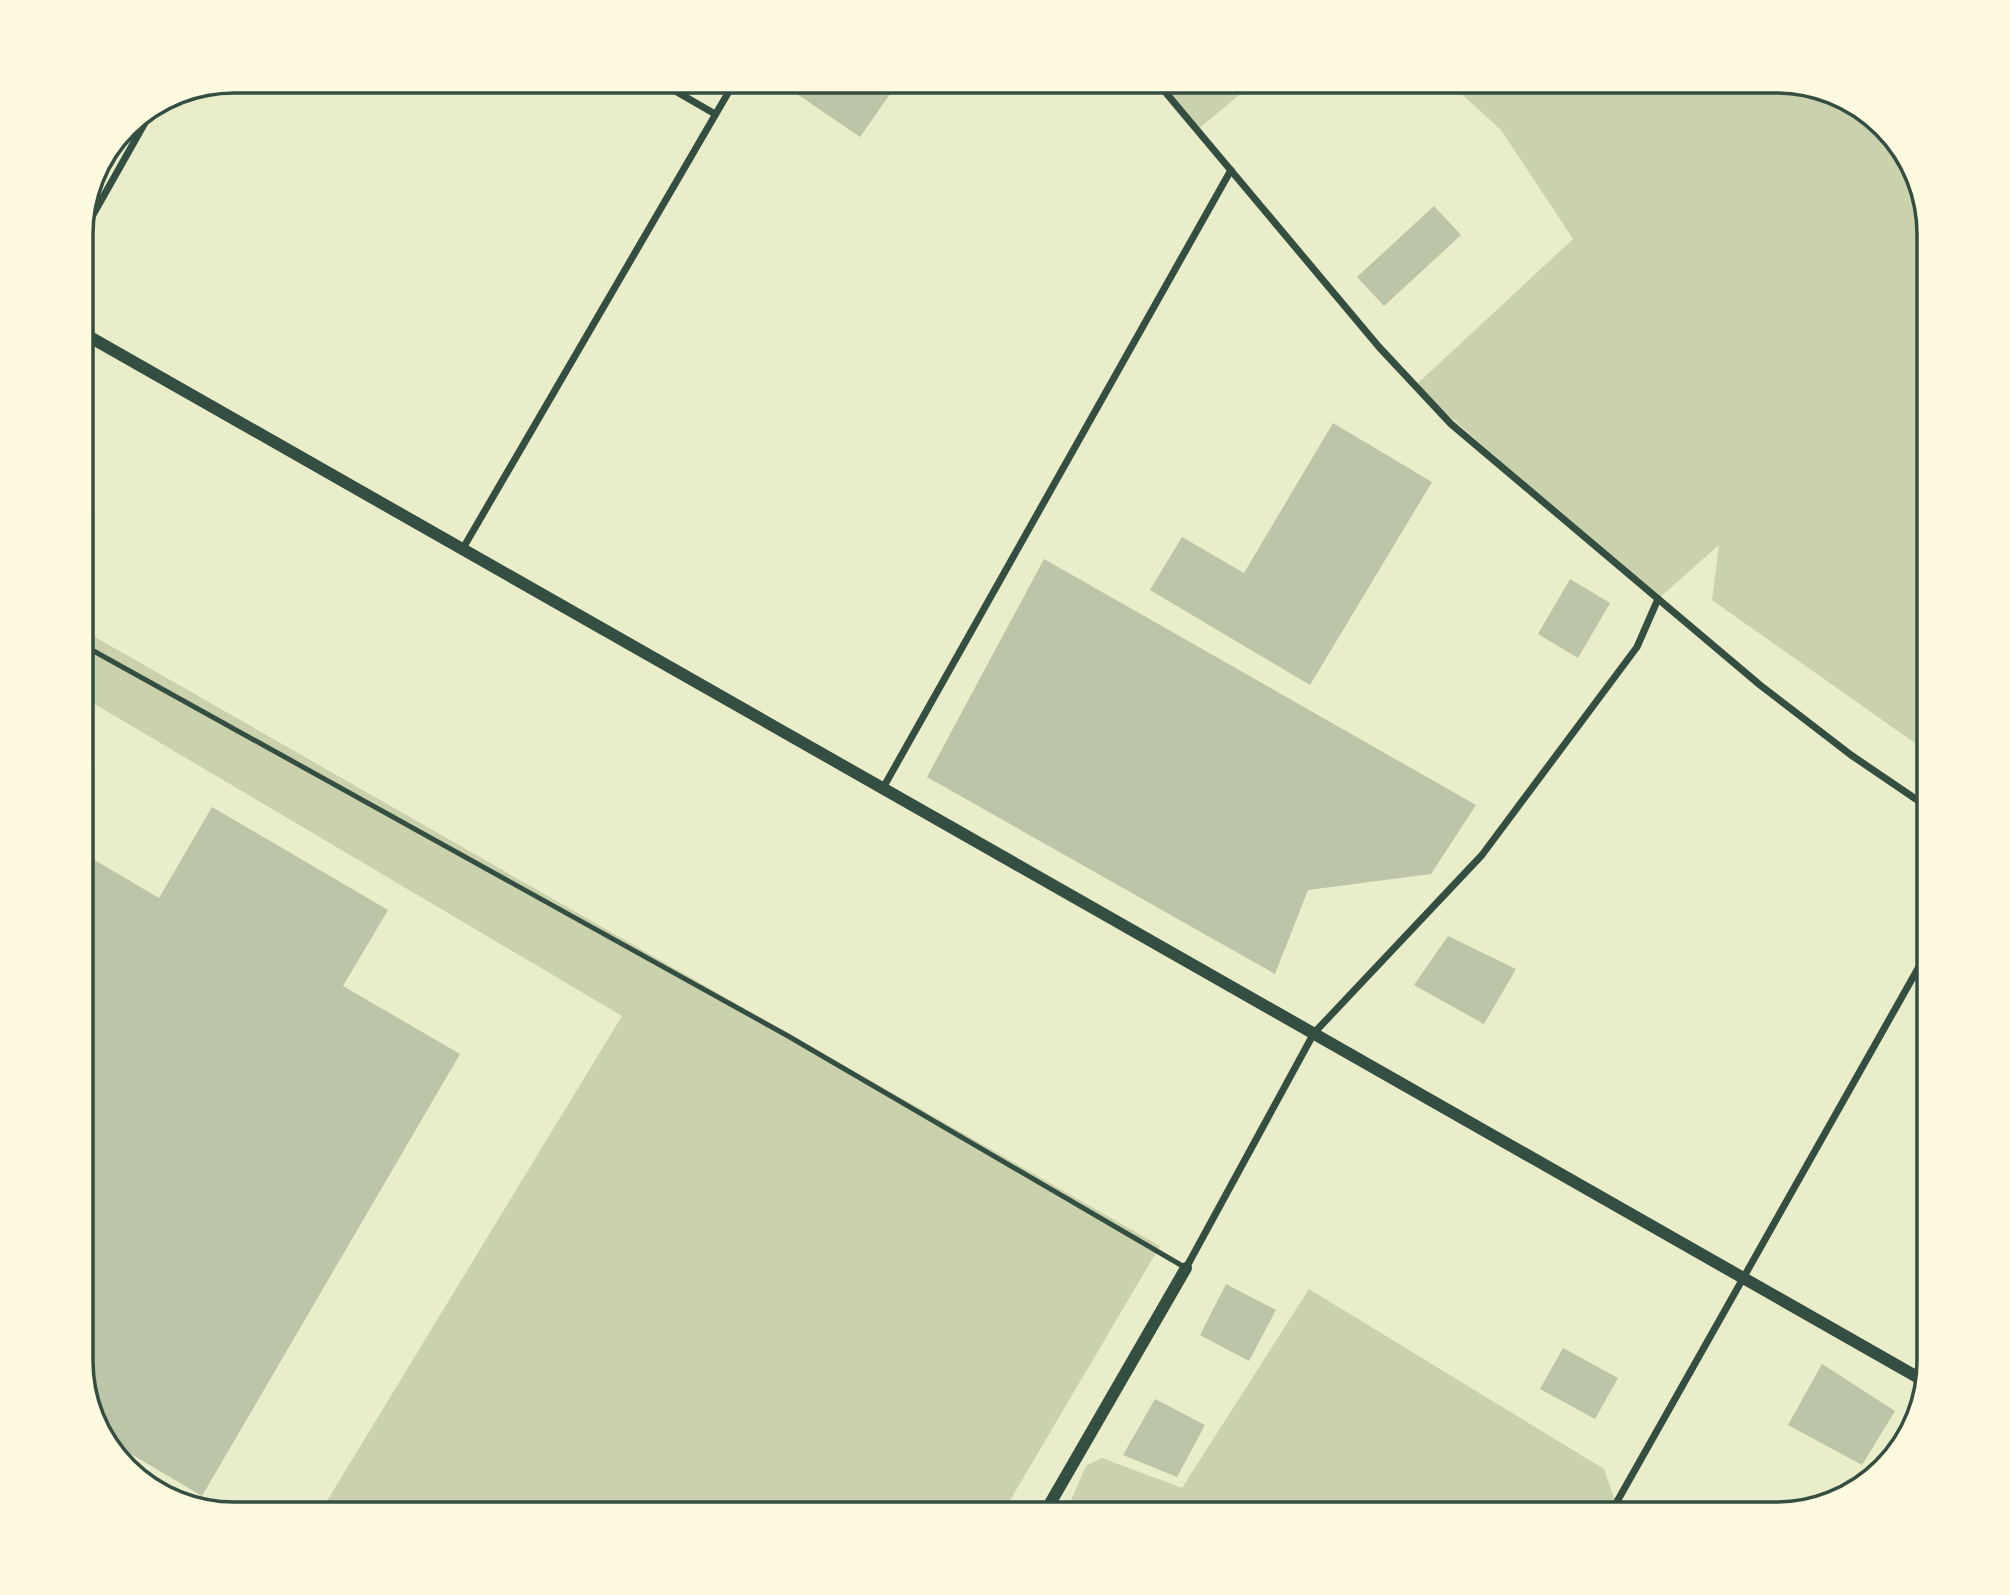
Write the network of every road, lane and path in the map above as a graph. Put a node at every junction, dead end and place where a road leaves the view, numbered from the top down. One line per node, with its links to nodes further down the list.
1 (680, 93): 4 (street)
2 (727, 93): 4 (street)
3 (1167, 93): 6 (street)
4 (715, 114): 9 (street)
5 (143, 126): 7 (street)
6 (1231, 170): 10 (street); 12 (street)
7 (95, 212)
8 (93, 339): 9 (street)
9 (462, 550): 12 (street)
10 (1658, 599): 13 (street); 15 (street)
11 (93, 651): 16 (lane)
12 (883, 788): 15 (street)
13 (1917, 798)
14 (1917, 972): 17 (street)
15 (1314, 1033): 16 (street); 17 (street)
16 (1186, 1268): 19 (street)
17 (1744, 1278): 18 (street); 20 (street)
18 (1916, 1377)
19 (1051, 1502)
20 (1617, 1502)

